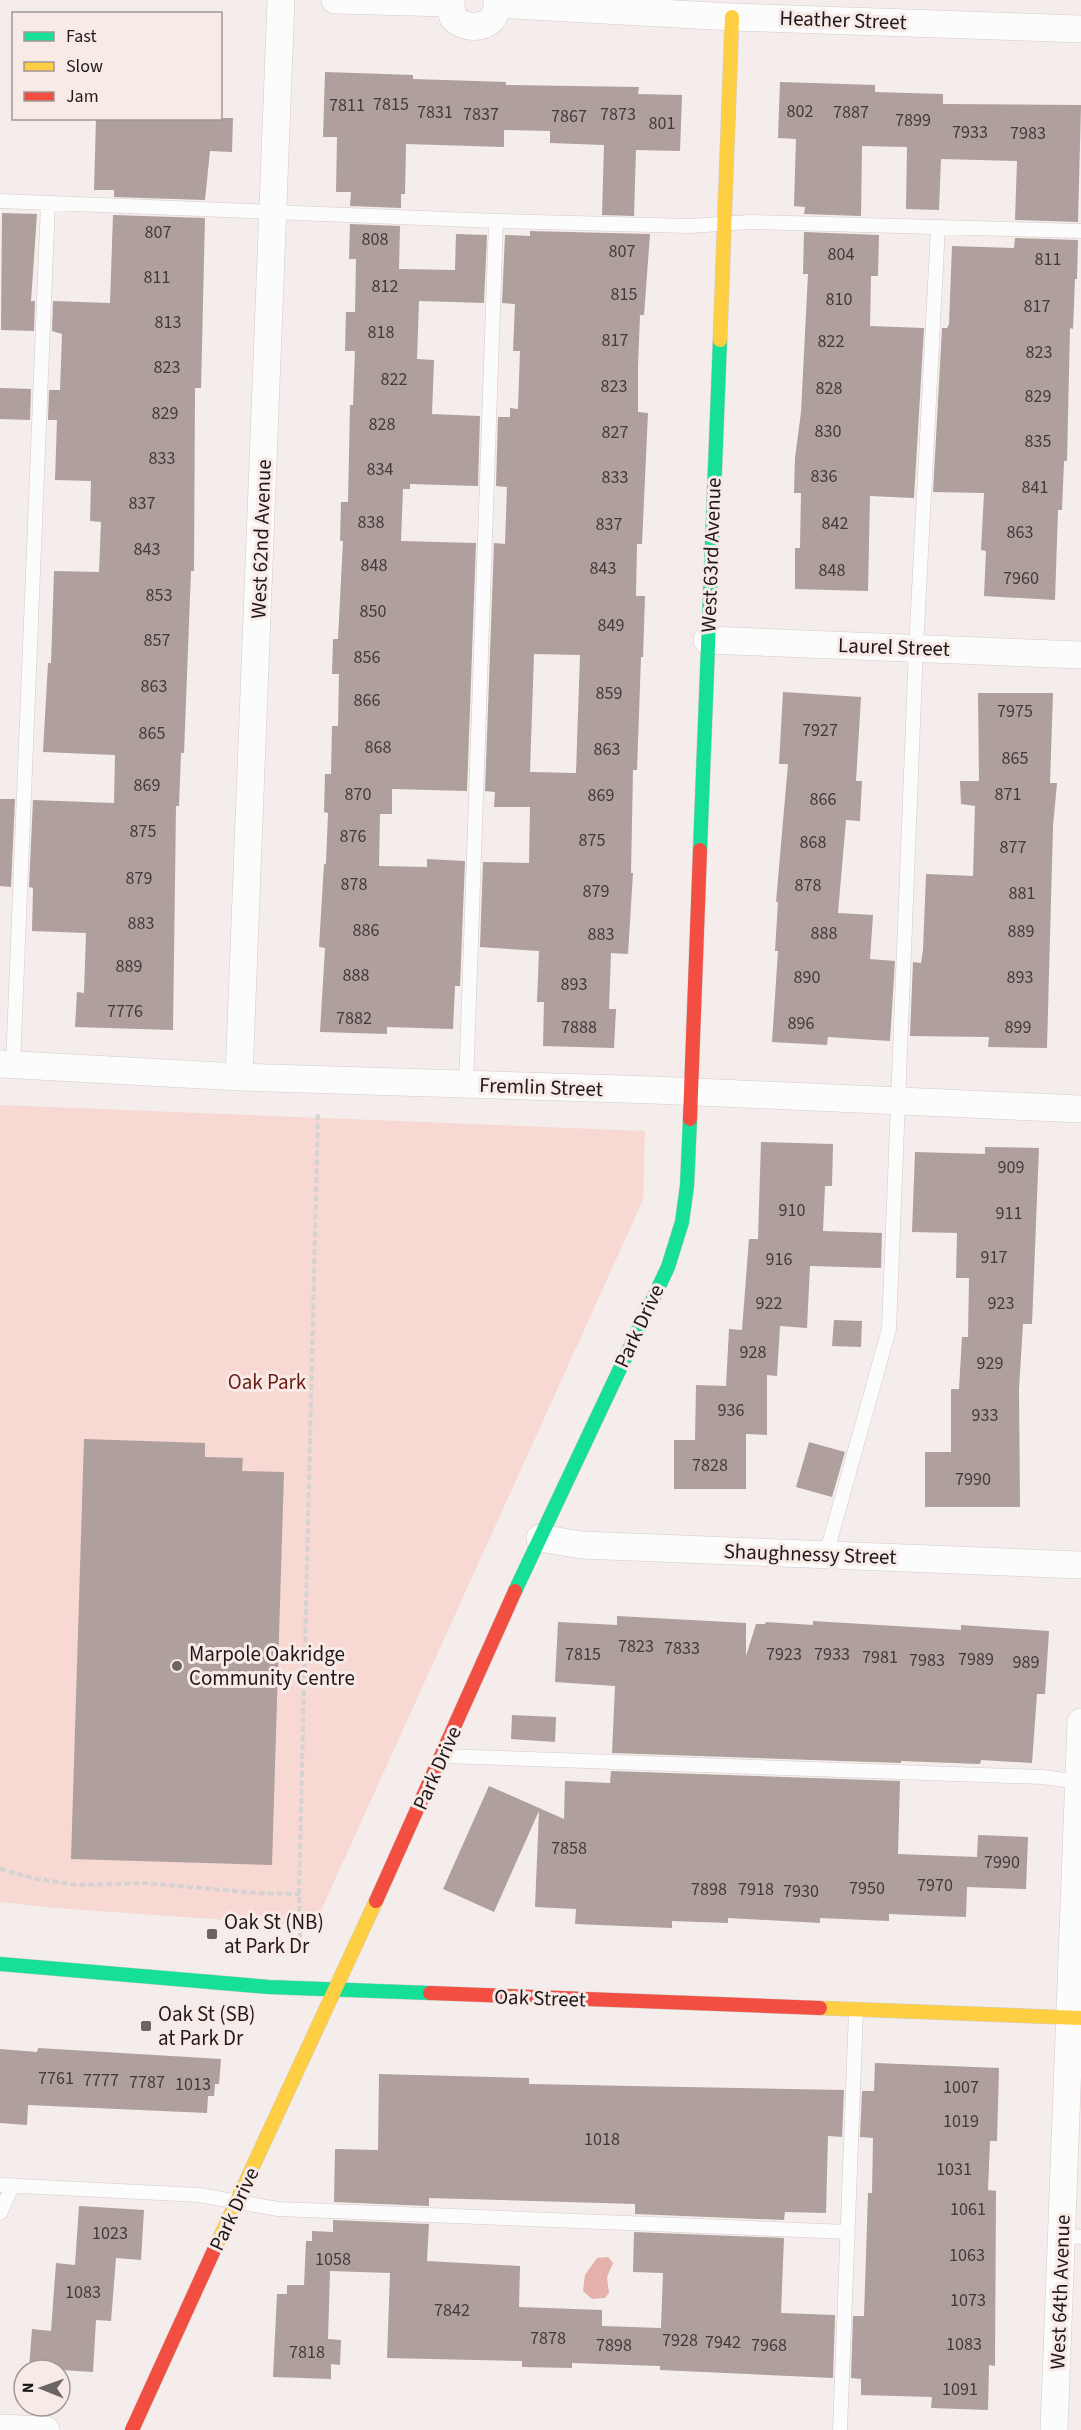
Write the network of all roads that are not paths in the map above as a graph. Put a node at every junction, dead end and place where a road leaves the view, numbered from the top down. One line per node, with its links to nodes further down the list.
1 (281, 0): 10 (street, West 62nd Avenue)
2 (335, 0): 3 (street)
3 (449, 2): 4 (street)
4 (497, 2): 6 (street, Heather Street)
5 (925, 11): 6 (street, Heather Street); 7 (street, Heather Street)
6 (732, 16): 12 (street, West 63rd Avenue)
7 (1081, 29)
8 (0, 201): 9 (lane)
9 (48, 203): 10 (lane); 18 (lane)
10 (273, 211): 11 (lane); 19 (street, West 62nd Avenue)
11 (496, 221): 12 (lane); 20 (lane)
12 (725, 224): 13 (lane); 15 (street, West 63rd Avenue)
13 (938, 227): 14 (lane); 16 (lane)
14 (1081, 231)
15 (707, 640): 16 (street, Laurel Street); 21 (street, West 63rd Avenue)
16 (916, 648): 17 (street, Laurel Street); 22 (lane)
17 (1081, 655)
18 (6, 1065): 19 (street, Fremlin Street)
19 (239, 1077): 20 (street, Fremlin Street)
20 (466, 1084): 21 (street, Fremlin Street)
21 (690, 1093): 22 (street, Fremlin Street); 24 (street, Park Drive)
22 (900, 1102): 23 (street, Fremlin Street); 25 (lane)
23 (1081, 1109)
24 (540, 1538): 25 (street, Shaughnessy Street); 28 (street, Park Drive)
25 (826, 1555): 26 (street, Shaughnessy Street)
26 (1081, 1565)
27 (1081, 1722): 29 (street, West 64th Avenue)
28 (443, 1756): 29 (lane); 31 (street, Park Drive)
29 (1080, 1782): 33 (street, West 64th Avenue)
30 (0, 1964): 31 (street, Oak Street)
31 (334, 1990): 32 (street, Oak Street); 35 (street, Park Drive)
32 (856, 2011): 33 (street, Oak Street); 37 (lane)
33 (1076, 2018): 38 (street, West 64th Avenue)
34 (6, 2185): 35 (lane); 36 (lane)
35 (237, 2202): 37 (lane); 41 (street, Park Drive)
36 (0, 2213)
37 (848, 2232): 42 (lane)
38 (1072, 2237): 43 (street, West 64th Avenue)
39 (0, 2428): 40 (street)
40 (46, 2430)
41 (132, 2430)
42 (840, 2430)
43 (1054, 2430)

